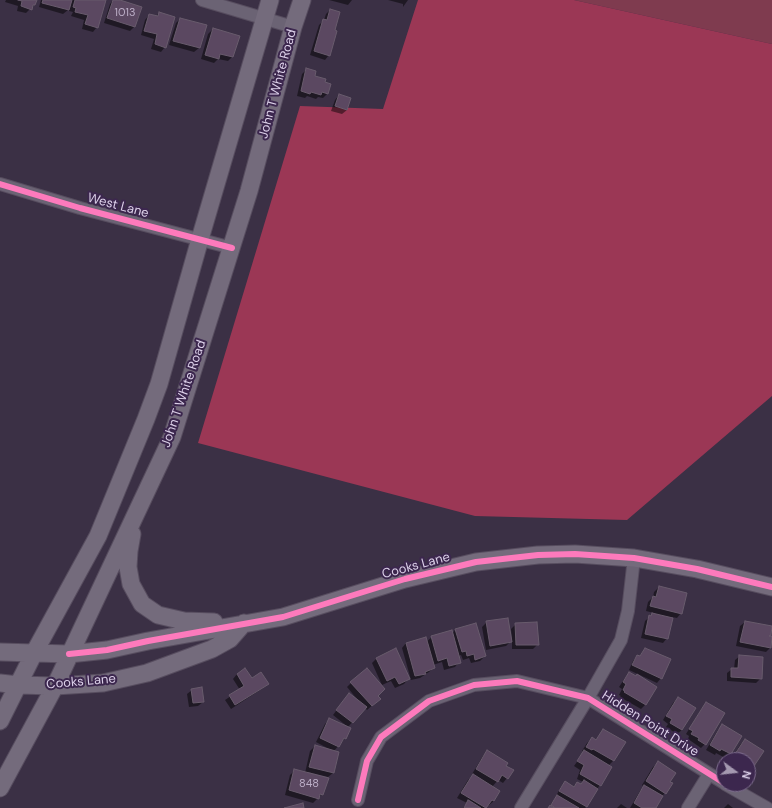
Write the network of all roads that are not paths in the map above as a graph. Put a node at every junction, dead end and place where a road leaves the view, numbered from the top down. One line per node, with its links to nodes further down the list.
1 (202, 0): 4 (street)
2 (270, 0): 4 (main road, John T White Road)
3 (302, 0): 5 (main road, John T White Road)
4 (266, 19): 5 (street); 7 (main road, John T White Road)
5 (293, 27): 8 (main road, John T White Road)
6 (0, 184): 7 (street, West Lane)
7 (200, 239): 8 (street, West Lane); 14 (main road, John T White Road)
8 (232, 248): 9 (main road, John T White Road)
9 (136, 514): 12 (main road); 15 (main road, John T White Road)
10 (634, 558): 11 (main road, Cooks Lane); 12 (main road, Cooks Lane); 19 (street)
11 (772, 587)
12 (244, 623): 15 (main road, Cooks Lane); 18 (main road, Cooks Lane)
13 (0, 652): 14 (main road, Cooks Lane)
14 (34, 653): 15 (main road, Cooks Lane); 17 (main road, John T White Road)
15 (69, 654): 18 (main road, John T White Road)
16 (0, 683): 17 (main road, Cooks Lane)
17 (18, 686): 18 (main road, Cooks Lane); 20 (main road, John T White Road)
18 (55, 686): 23 (main road, John T White Road)
19 (588, 698): 21 (street, Hidden Point Drive); 25 (street, Hidden Point Drive); 27 (street)
20 (0, 721)
21 (708, 774): 22 (street, Hidden Point Drive); 28 (street)
22 (716, 779)
23 (0, 788)
24 (739, 792): 29 (street, Hidden Point Drive)
25 (358, 800)
26 (772, 802): 29 (street)
27 (521, 808)
28 (688, 808)
29 (767, 808)

